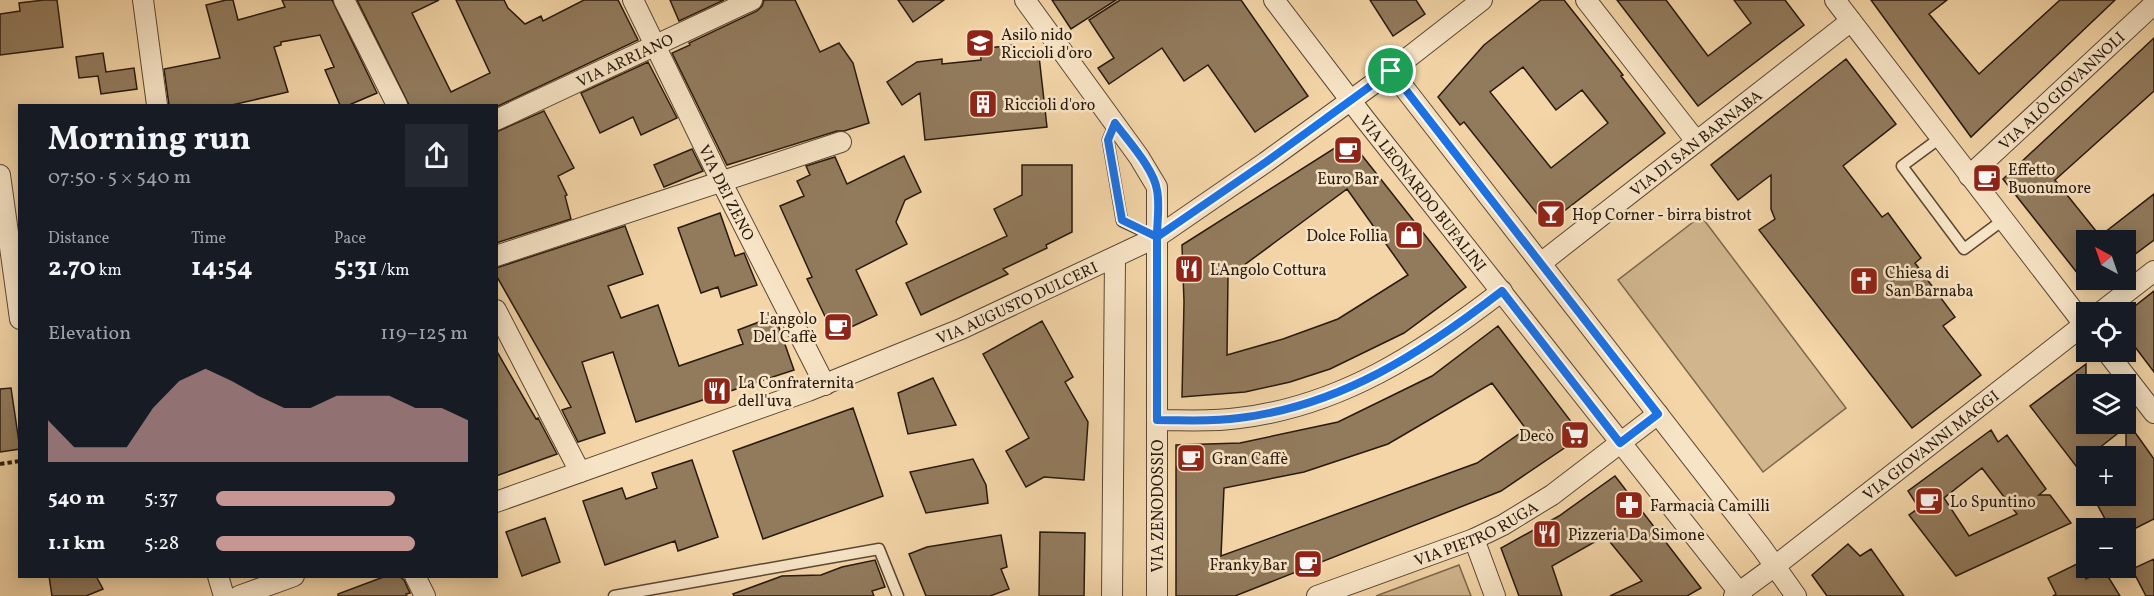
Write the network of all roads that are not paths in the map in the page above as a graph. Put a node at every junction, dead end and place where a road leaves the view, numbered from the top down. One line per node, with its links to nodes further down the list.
1 (143, 0): 14 (street)
2 (344, 0): 15 (street)
3 (633, 0): 11 (street, VIA DEI ZENO)
4 (752, 0): 11 (street, VIA ARRIANO)
5 (1025, 0): 17 (street, VIA ZENODOSSIO)
6 (1274, 0): 13 (street, VIA LEONARDO BUFALINI)
7 (1482, 0): 12 (street, VIA AUGUSTO DULCERI)
8 (1586, 0): 19 (street)
9 (2154, 4): 22 (street, VIA ALÒ GIOVANNOLI)
10 (1844, 7): 18 (street); 19 (street, VIA DI SAN BARNABA)
11 (654, 46): 16 (street, VIA ARRIANO); 23 (street, VIA DEI ZENO)
12 (1391, 71): 13 (street, VIA AUGUSTO DULCERI); 28 (street)
13 (1350, 100): 25 (street, VIA AUGUSTO DULCERI); 30 (street, VIA LEONARDO BUFALINI)
14 (157, 104)
15 (394, 104)
16 (498, 119)
17 (1115, 123): 25 (street, VIA ZENODOSSIO); 25 (lane)
18 (1940, 138): 22 (street); 24 (lane)
19 (1696, 141): 28 (street, VIA DI SAN BARNABA)
20 (841, 142): 23 (street)
21 (0, 175): 32 (street)
22 (1969, 176): 24 (street)
23 (721, 181): 26 (street); 37 (street, VIA DEI ZENO)
24 (2003, 220): 33 (street)
25 (1157, 237): 27 (street, VIA AUGUSTO DULCERI); 40 (street, VIA ZENODOSSIO)
26 (498, 255)
27 (1115, 258): 37 (street, VIA AUGUSTO DULCERI); 55 (street)
28 (1541, 262): 39 (street)
29 (2154, 271): 31 (street)
30 (1502, 291): 40 (street); 41 (street, VIA LEONARDO BUFALINI)
31 (2114, 302)
32 (18, 305)
33 (2076, 312)
34 (498, 314): 42 (street)
35 (2076, 333): 45 (street, VIA GIOVANNI MAGGI)
36 (2115, 362): 38 (street)
37 (825, 385): 42 (street, VIA AUGUSTO DULCERI)
38 (2154, 413)
39 (1658, 414): 41 (street, VIA PIETRO RUGA); 45 (street)
40 (1157, 420): 56 (street, VIA ZENODOSSIO)
41 (1620, 443): 44 (street, VIA PIETRO RUGA); 49 (street, VIA LEONARDO BUFALINI)
42 (580, 472): 43 (street, VIA AUGUSTO DULCERI)
43 (498, 501)
44 (1474, 539): 57 (street, VIA PIETRO RUGA); 58 (street)
45 (1775, 566): 49 (street, VIA GIOVANNI MAGGI); 59 (street)
46 (219, 578): 50 (street)
47 (288, 578): 51 (street)
48 (416, 578): 52 (street)
49 (1738, 595)
50 (224, 596)
51 (239, 596)
52 (425, 596)
53 (614, 596): 54 (lane)
54 (898, 596)
55 (1112, 596)
56 (1157, 596)
57 (1317, 596)
58 (1495, 596)
59 (1796, 596)

